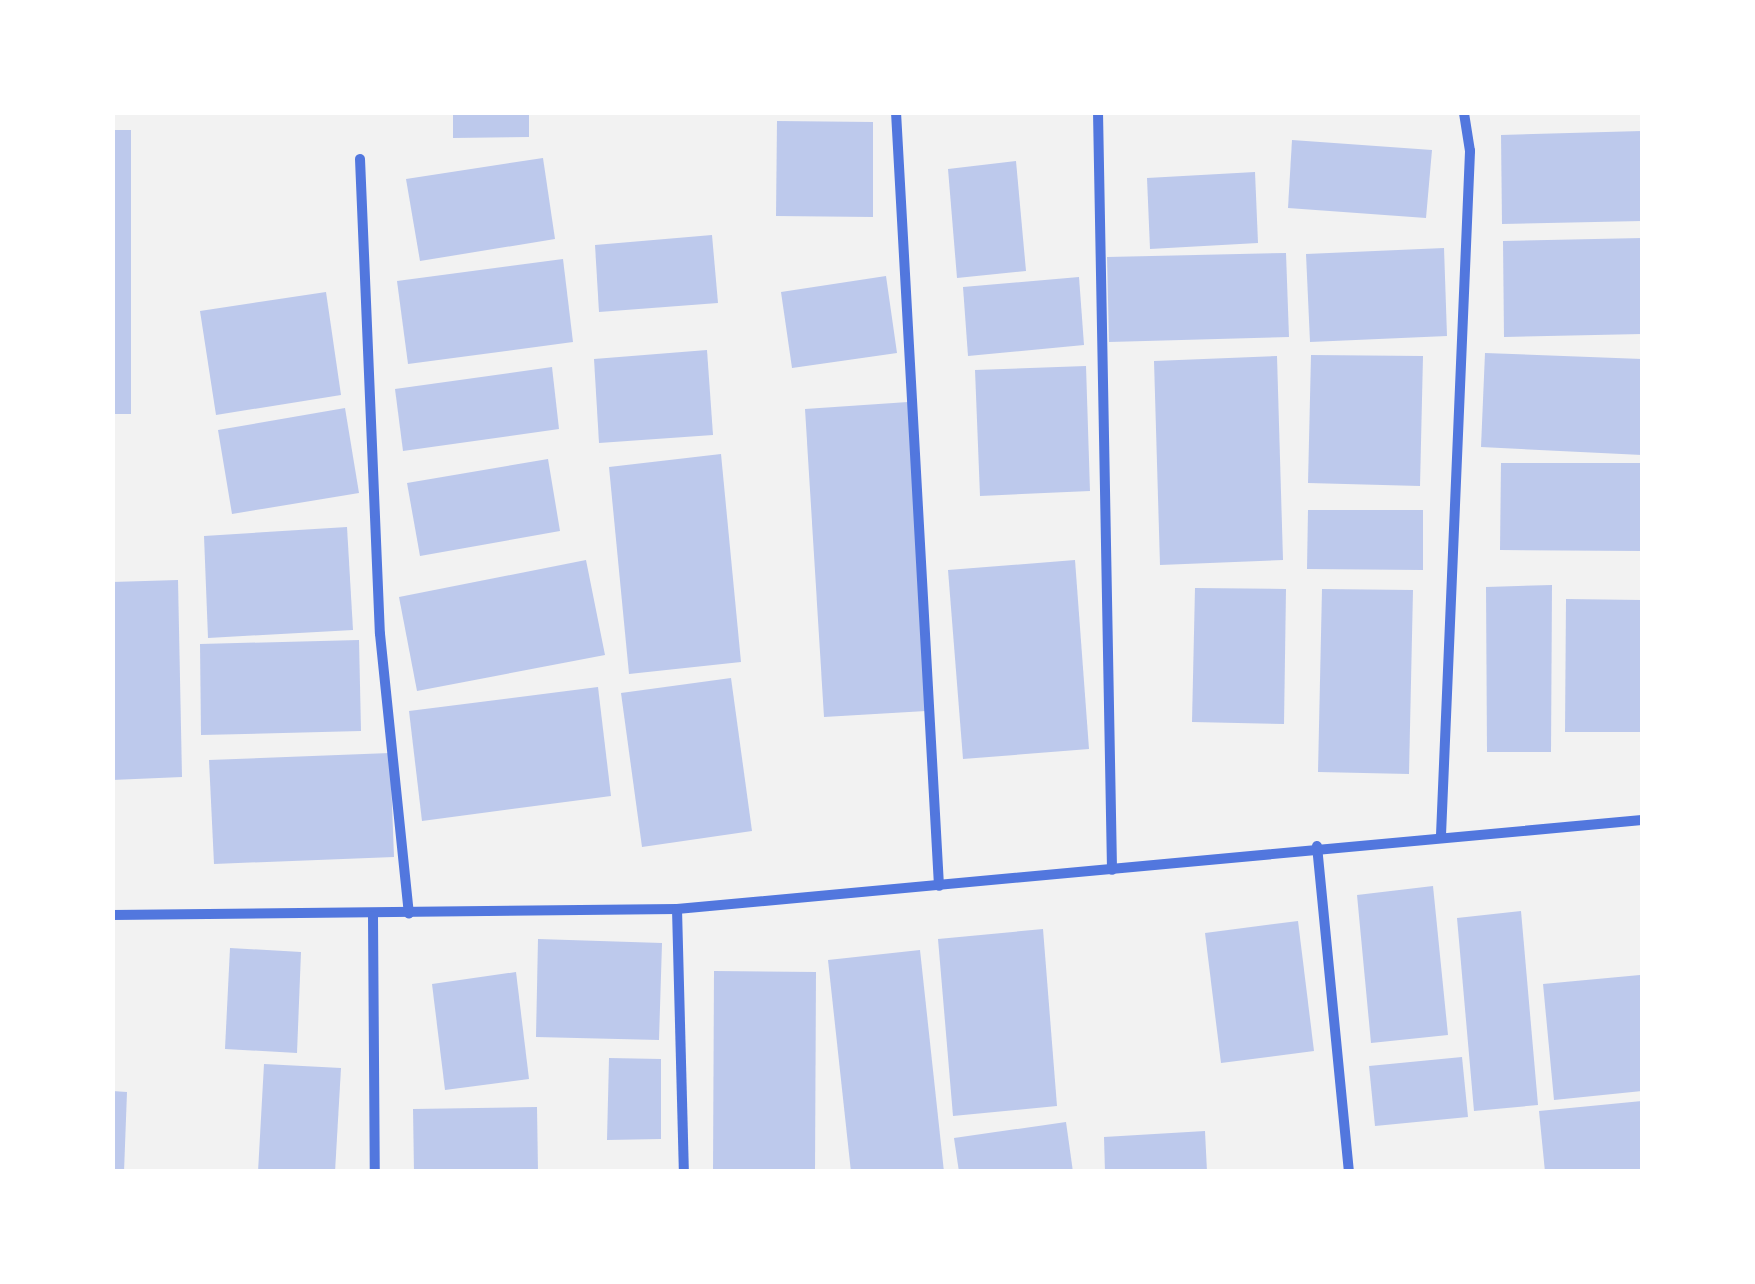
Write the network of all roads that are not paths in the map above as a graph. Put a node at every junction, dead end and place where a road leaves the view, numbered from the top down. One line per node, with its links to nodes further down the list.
1 (896, 112): 9 (street)
2 (1098, 112): 8 (street)
3 (1464, 112): 6 (street)
4 (360, 158): 11 (street)
5 (1642, 820): 6 (street)
6 (1441, 835): 7 (street)
7 (1317, 846): 8 (street); 16 (street)
8 (1112, 870): 9 (street)
9 (940, 886): 10 (street)
10 (677, 909): 11 (street); 15 (street)
11 (409, 914): 13 (street)
12 (112, 915): 13 (street)
13 (373, 916): 14 (street)
14 (375, 1172)
15 (684, 1172)
16 (1350, 1172)

